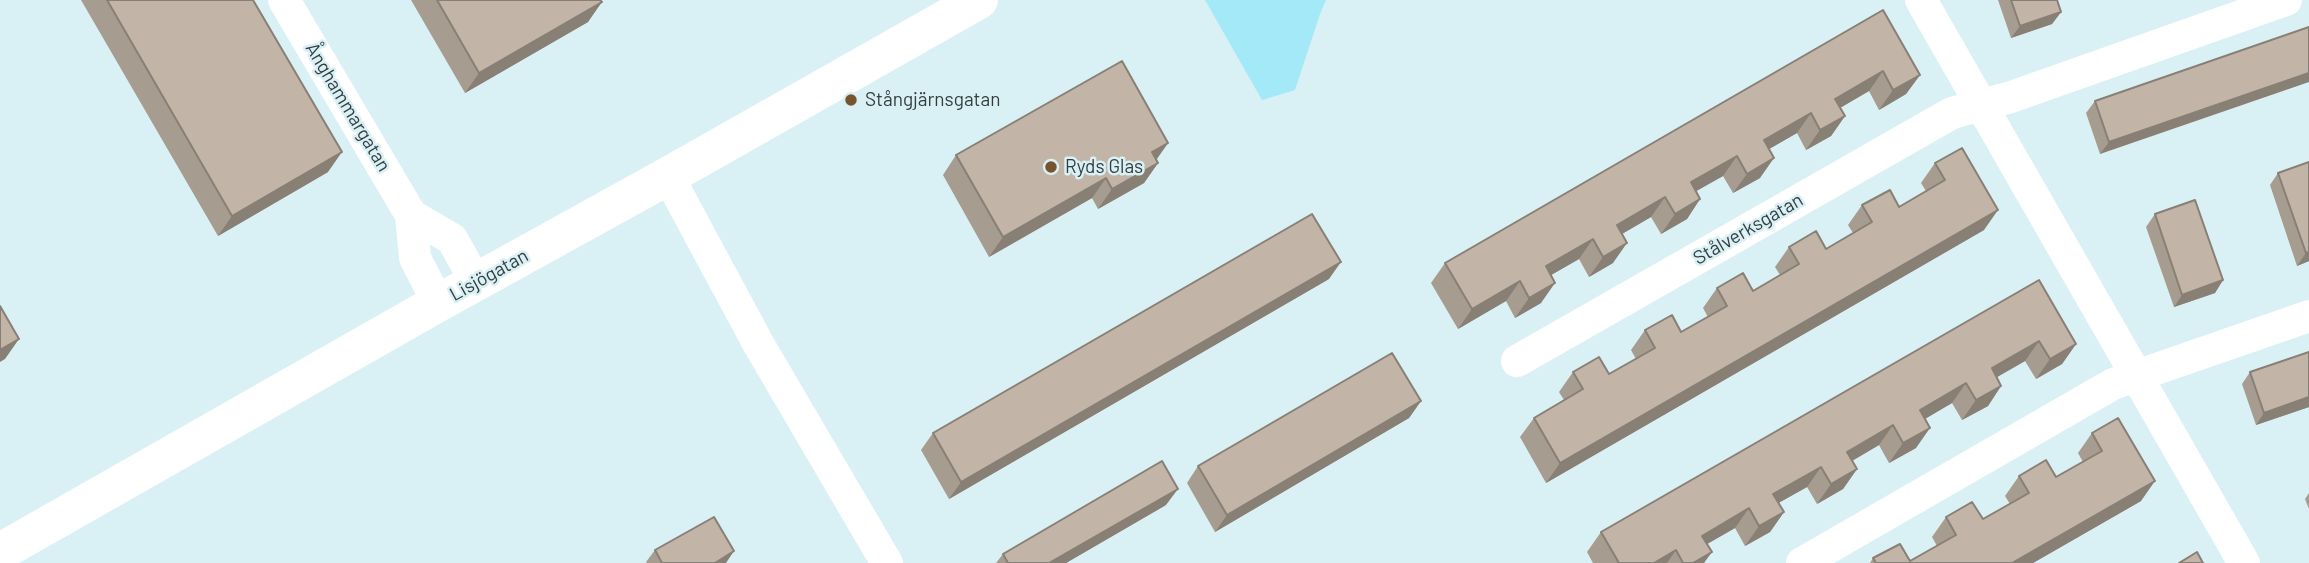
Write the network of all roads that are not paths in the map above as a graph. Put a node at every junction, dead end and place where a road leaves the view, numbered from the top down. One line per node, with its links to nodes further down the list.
1 (284, 0): 7 (street, Ånghammargatan)
2 (979, 0): 6 (street, Lisjögatan)
3 (1921, 0): 5 (street)
4 (2286, 0): 5 (street, Stålverksgatan)
5 (1983, 105): 11 (street, Stålverksgatan); 12 (street)
6 (668, 176): 8 (street, Lisjögatan); 14 (street)
7 (411, 215): 8 (street, Ånghammargatan); 9 (street, Ånghammargatan)
8 (476, 282): 9 (street, Lisjögatan)
9 (438, 303): 13 (street, Lisjögatan)
10 (2309, 316): 12 (street)
11 (1517, 361)
12 (2138, 376): 15 (street); 16 (street)
13 (0, 552)
14 (887, 563)
15 (1802, 563)
16 (2244, 563)

